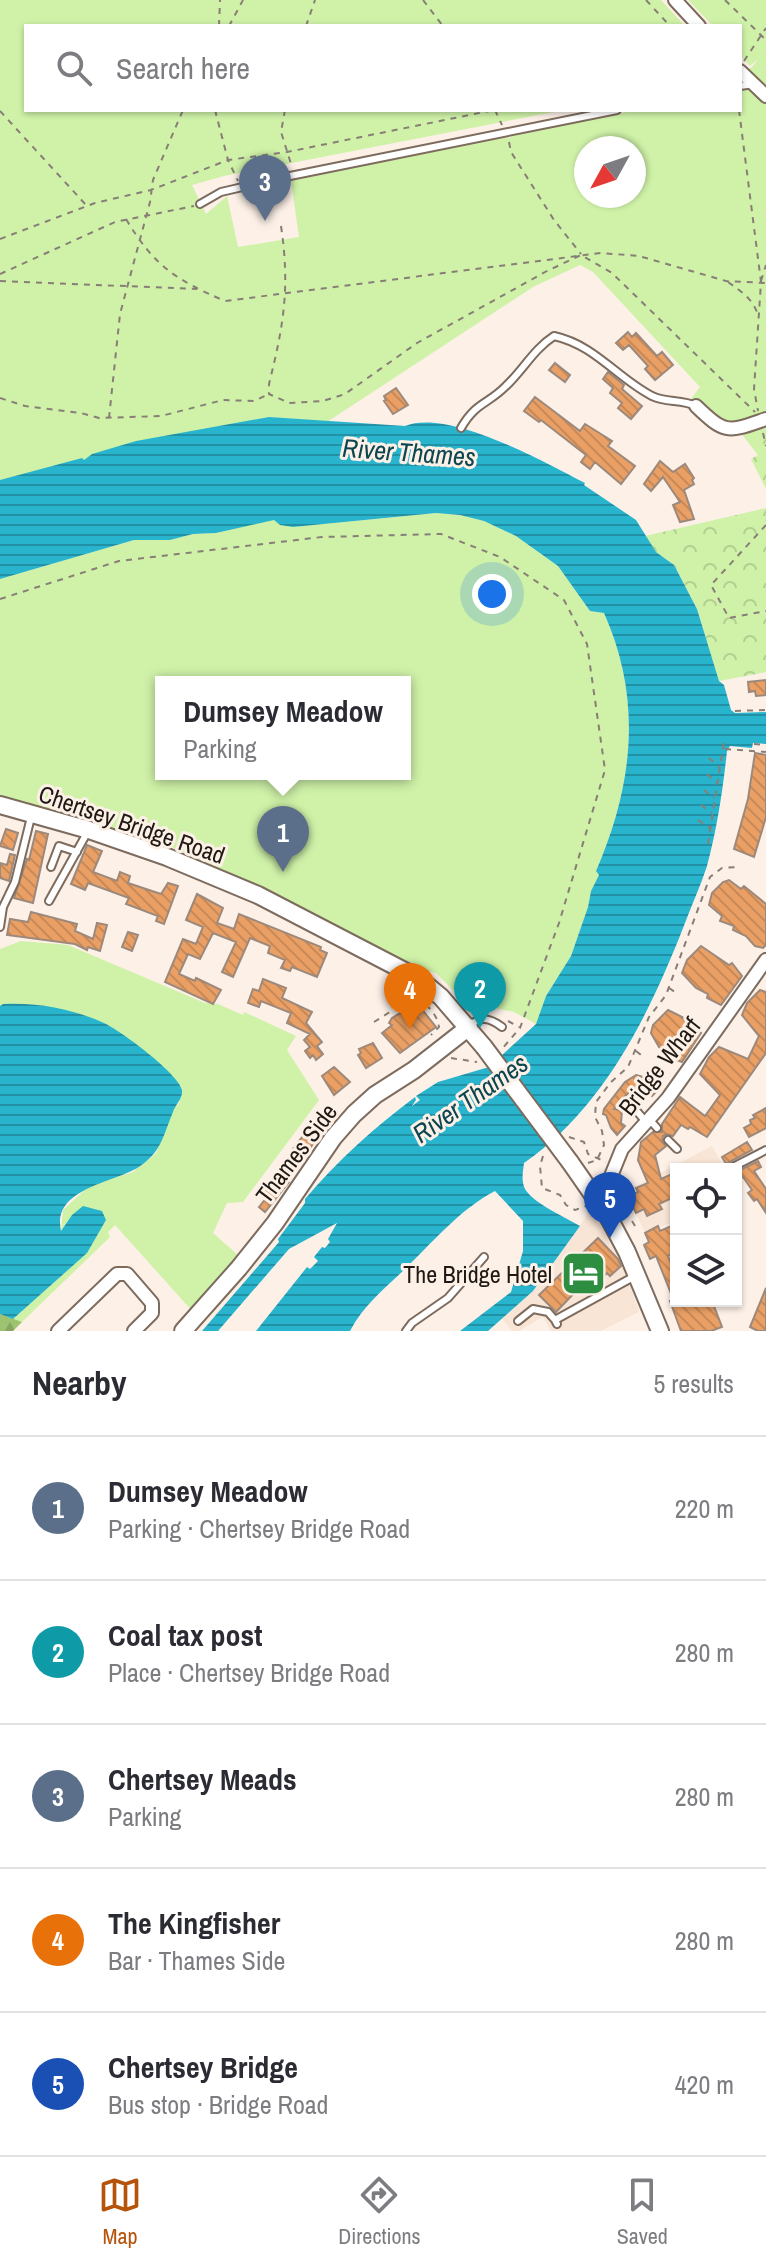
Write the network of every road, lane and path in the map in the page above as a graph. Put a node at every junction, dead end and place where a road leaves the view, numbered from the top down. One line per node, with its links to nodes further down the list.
1 (220, 0): 8 (path)
2 (243, 0): 9 (path)
3 (315, 0): 10 (path)
4 (423, 0): 11 (path)
5 (646, 0): 12 (path)
6 (675, 0): 13 (street)
7 (725, 0): 15 (path)
8 (219, 24)
9 (230, 24)
10 (307, 24)
11 (441, 24)
12 (668, 24)
13 (697, 24)
14 (766, 28): 15 (path)
15 (760, 34): 16 (path); 17 (path)
16 (766, 40)
17 (742, 62)
18 (742, 73): 19 (street)
19 (754, 84): 20 (lane); 21 (street)
20 (742, 86)
21 (766, 96)
22 (0, 111): 37 (path)
23 (182, 112): 35 (path)
24 (216, 112): 32 (path)
25 (285, 112): 31 (path)
26 (484, 112): 31 (path)
27 (495, 112): 30 (path)
28 (606, 112): 30 (lane)
29 (739, 112): 48 (path)
30 (504, 131): 33 (lane); 43 (path)
31 (287, 152): 32 (path); 33 (path)
32 (228, 160): 34 (path); 35 (path)
33 (293, 175): 34 (lane)
34 (239, 189): 36 (lane)
35 (151, 190): 37 (path); 38 (path)
36 (200, 204): 38 (path)
37 (87, 206): 41 (path)
38 (146, 215): 39 (path); 42 (path)
39 (126, 219): 42 (path); 45 (path)
40 (281, 226): 52 (path)
41 (0, 239)
42 (138, 240): 50 (path); 51 (path)
43 (581, 255): 47 (path); 52 (path); 53 (path); 54 (path)
44 (766, 265): 48 (path)
45 (0, 274)
46 (0, 281): 50 (path)
47 (726, 281): 48 (path); 53 (path)
48 (761, 282): 49 (path); 53 (path)
49 (766, 283)
50 (126, 287): 51 (path); 57 (path)
51 (198, 289): 52 (path)
52 (286, 294): 54 (path)
53 (759, 320)
54 (269, 394): 57 (path)
55 (0, 398): 57 (path)
56 (696, 406): 58 (street); 59 (lane)
57 (109, 418)
58 (763, 420): 60 (path)
59 (461, 428)
60 (766, 446)
61 (766, 525): 63 (path)
62 (0, 599): 97 (path)
63 (766, 611)
64 (766, 710): 65 (path)
65 (735, 711)
66 (724, 741): 69 (path)
67 (754, 744): 68 (path)
68 (766, 745)
69 (723, 748): 70 (path); 72 (path)
70 (766, 752)
71 (709, 758): 72 (path)
72 (720, 768): 74 (path)
73 (707, 774): 74 (path)
74 (718, 784): 76 (path)
75 (704, 790): 76 (path)
76 (715, 799): 80 (path)
77 (0, 805): 79 (main road, Chertsey Bridge Road)
78 (701, 805): 80 (path)
79 (32, 814): 83 (main road, Chertsey Bridge Road); 89 (lane)
80 (713, 814): 82 (path)
81 (698, 820): 82 (path)
82 (711, 829): 84 (path)
83 (89, 830): 85 (lane); 93 (main road, Chertsey Bridge Road)
84 (708, 844)
85 (77, 852): 86 (lane); 88 (lane)
86 (51, 867)
87 (738, 867): 91 (path)
88 (49, 901)
89 (0, 927)
90 (766, 960): 104 (street, Bridge Wharf)
91 (668, 988): 92 (path); 99 (path)
92 (678, 994)
93 (456, 1012): 95 (main road, Chertsey Bridge Road); 100 (main road)
94 (374, 1022): 98 (path)
95 (469, 1027): 96 (lane); 100 (main road, Thames Side); 101 (main road, Chertsey Bridge Road)
96 (502, 1027): 97 (path)
97 (520, 1028): 101 (path)
98 (431, 1035)
99 (635, 1051): 102 (path); 110 (path)
100 (444, 1054): 101 (path); 122 (main road, Thames Side)
101 (489, 1054): 113 (main road, Chertsey Bridge Road, bridge)
102 (645, 1058)
103 (635, 1109): 104 (lane)
104 (651, 1123): 114 (street, Bridge Wharf)
105 (569, 1137): 110 (path)
106 (668, 1140): 107 (lane)
107 (677, 1149)
108 (766, 1150): 112 (lane)
109 (543, 1156): 114 (path)
110 (597, 1160): 111 (path); 113 (path)
111 (607, 1162)
112 (741, 1163)
113 (575, 1165): 114 (main road, Chertsey Bridge Road)
114 (594, 1203): 118 (main road, Chertsey Bridge Road)
115 (632, 1221): 116 (path)
116 (635, 1226)
117 (484, 1257): 123 (lane)
118 (638, 1274): 119 (lane); 124 (main road, Chertsey Bridge Road)
119 (518, 1321)
120 (58, 1331): 121 (street)
121 (134, 1331)
122 (183, 1331)
123 (406, 1331)
124 (660, 1331)

